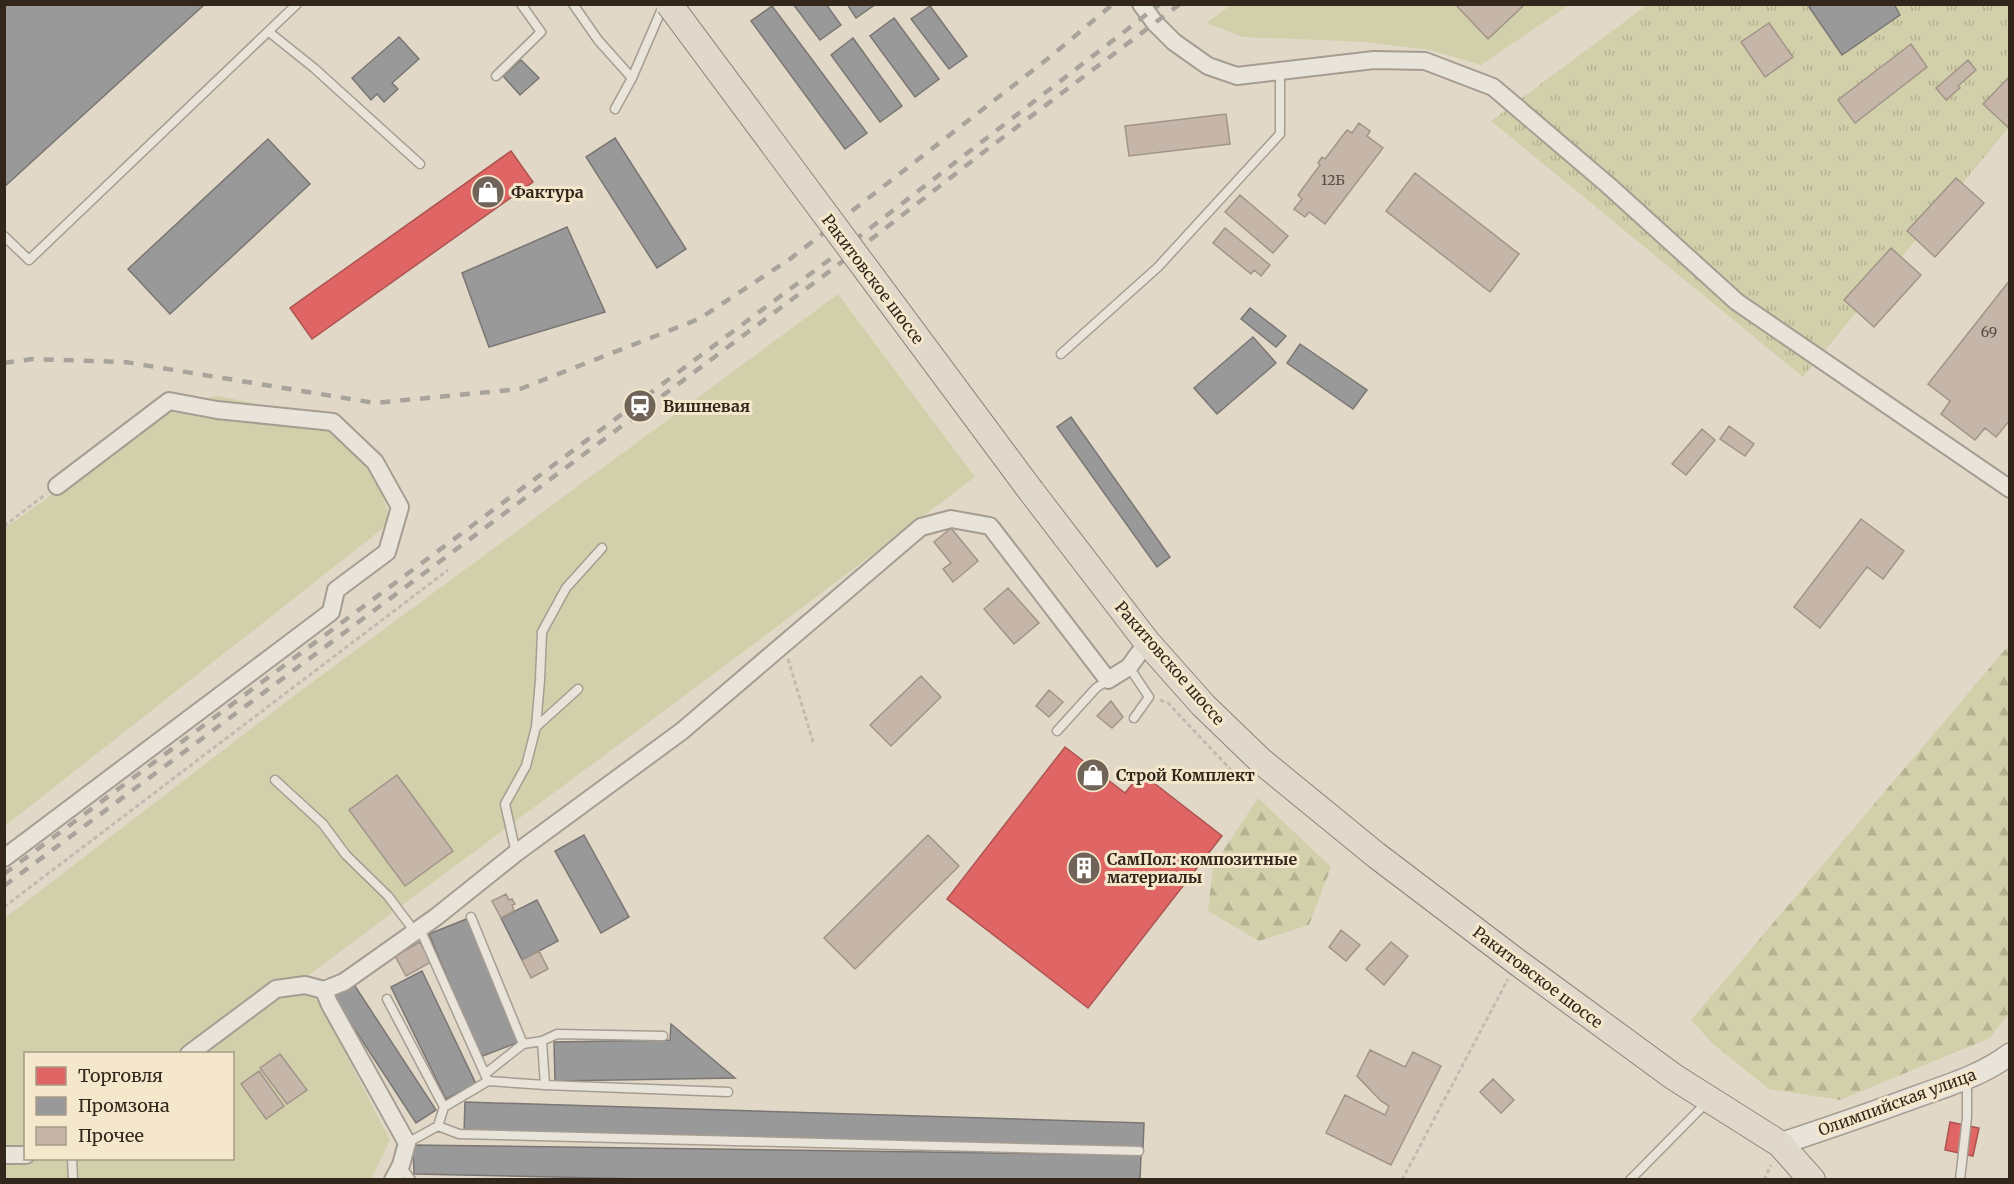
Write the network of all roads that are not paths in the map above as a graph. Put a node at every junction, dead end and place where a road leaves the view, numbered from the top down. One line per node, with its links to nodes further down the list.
1 (297, 4): 6 (lane)
2 (521, 4): 8 (lane)
3 (573, 4): 9 (lane)
4 (666, 4): 9 (lane); 17 (main road, Ракитовское шоссе, bridge)
5 (1141, 4): 7 (street)
6 (269, 32): 11 (lane); 12 (lane)
7 (1280, 71): 13 (lane); 15 (street)
8 (496, 76)
9 (632, 78): 10 (lane)
10 (615, 109)
11 (420, 164)
12 (4, 236)
13 (1061, 354)
14 (57, 486): 26 (street)
15 (2010, 489)
16 (602, 548): 22 (lane)
17 (1147, 642): 18 (street); 40 (main road, Ракитовское шоссе)
18 (1129, 667): 19 (street); 21 (lane)
19 (1108, 680): 23 (lane); 25 (street)
20 (578, 689): 22 (lane)
21 (1134, 718)
22 (536, 727): 25 (lane)
23 (1058, 731)
24 (275, 780): 28 (lane)
25 (516, 852): 28 (street)
26 (4, 858)
27 (471, 917): 33 (lane)
28 (418, 930): 29 (street); 36 (lane)
29 (324, 990): 34 (street); 43 (street)
30 (387, 999): 41 (lane)
31 (663, 1036): 32 (lane)
32 (542, 1041): 33 (lane); 38 (lane)
33 (523, 1044): 36 (lane)
34 (190, 1052)
35 (2010, 1054): 37 (street, Олимпийская улица)
36 (486, 1078): 38 (lane); 41 (lane)
37 (1967, 1078): 44 (street, Олимпийская улица); 54 (lane)
38 (545, 1085): 39 (lane)
39 (728, 1092)
40 (1710, 1100): 44 (main road, Ракитовское шоссе); 52 (lane)
41 (444, 1107): 42 (lane)
42 (438, 1126): 43 (lane); 45 (lane)
43 (406, 1143): 49 (street)
44 (1780, 1144): 53 (main road, Ракитовское шоссе)
45 (1139, 1151)
46 (4, 1155): 47 (street)
47 (24, 1155)
48 (72, 1160): 50 (lane)
49 (397, 1172): 51 (lane)
50 (73, 1179)
51 (411, 1179)
52 (1630, 1179)
53 (1812, 1179)
54 (1960, 1179)

